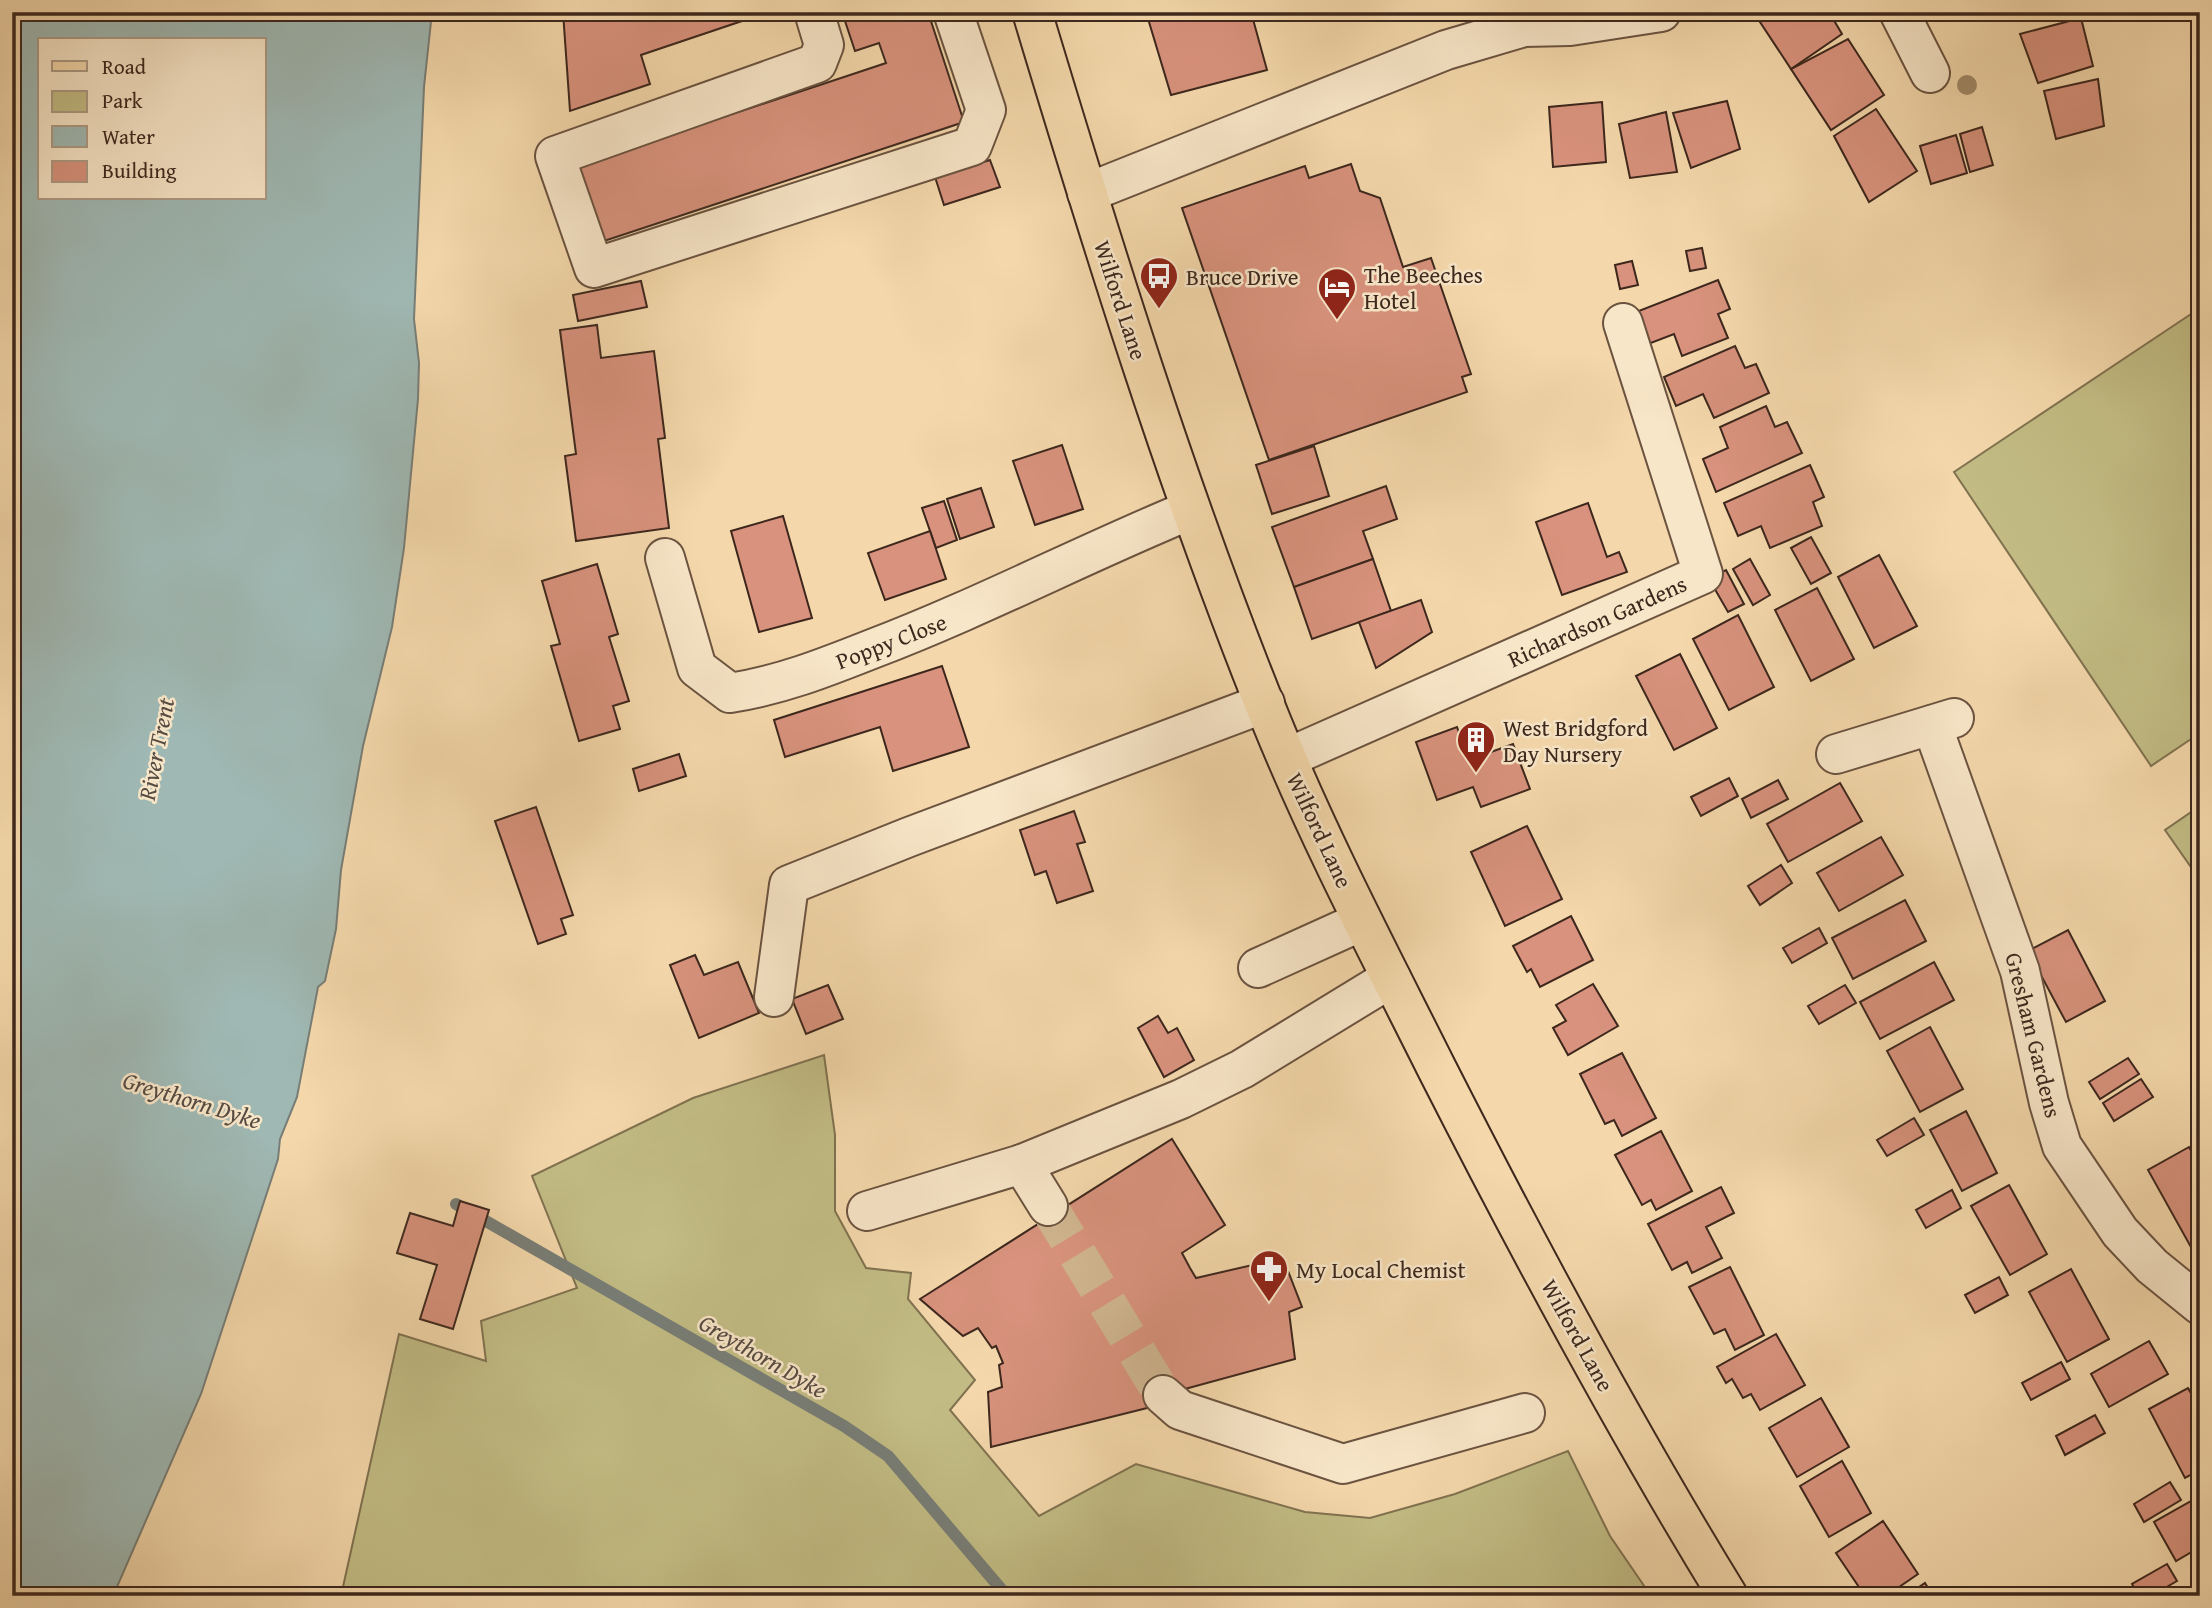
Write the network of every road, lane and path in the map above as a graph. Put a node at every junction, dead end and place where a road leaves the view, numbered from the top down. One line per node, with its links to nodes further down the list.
1 (814, 12): 2 (street)
2 (953, 12)
3 (1032, 12): 7 (main road, Wilford Lane)
4 (1661, 12): 7 (street)
5 (1899, 12): 6 (street)
6 (1930, 74)
7 (1087, 193): 9 (main road, Wilford Lane)
8 (1623, 323): 13 (street, Richardson Gardens)
9 (1190, 510): 10 (street, Poppy Close); 11 (main road, Wilford Lane)
10 (665, 558)
11 (1265, 704): 13 (main road, Wilford Lane); 17 (street)
12 (1836, 754): 21 (street, Gresham Gardens)
13 (1287, 758): 14 (main road, Wilford Lane)
14 (1363, 921): 15 (street); 16 (main road, Wilford Lane)
15 (1258, 968)
16 (1391, 978): 18 (street); 24 (main road, Wilford Lane)
17 (774, 997)
18 (1022, 1164): 19 (street); 20 (street)
19 (1048, 1206)
20 (867, 1211)
21 (2200, 1305)
22 (1163, 1395): 23 (street)
23 (1525, 1413)
24 (1728, 1596)

